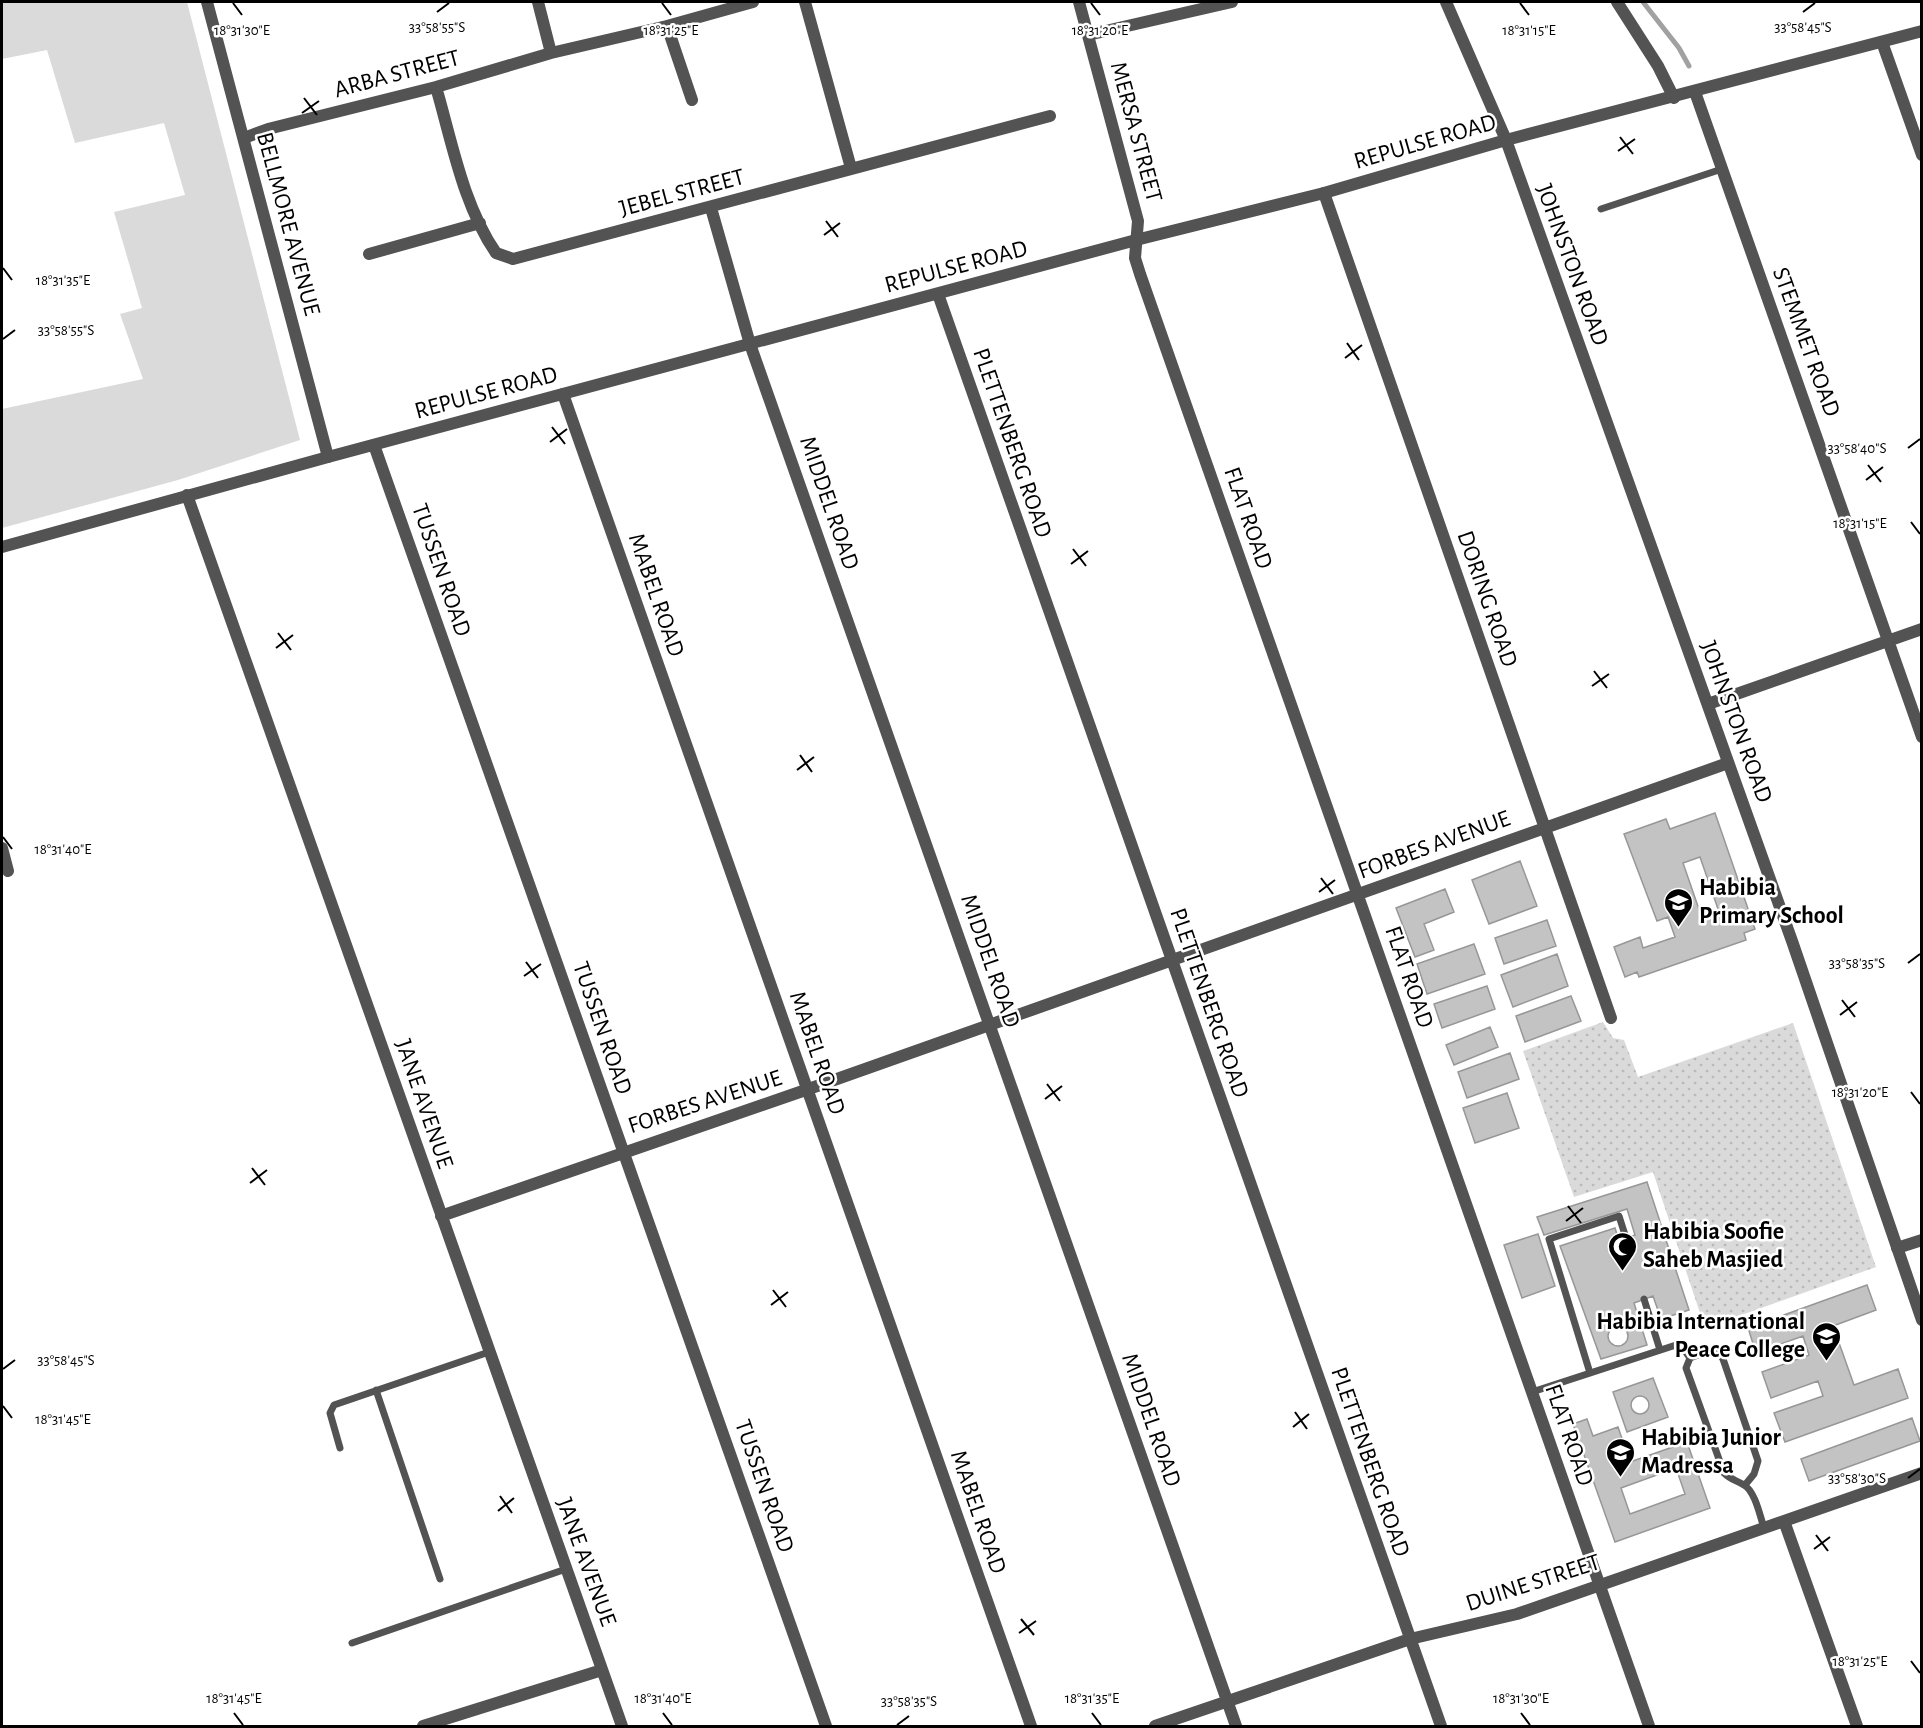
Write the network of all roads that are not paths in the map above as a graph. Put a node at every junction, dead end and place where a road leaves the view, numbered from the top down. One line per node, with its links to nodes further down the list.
1 (207, 2): 19 (street, BELLMORE AVENUE)
2 (538, 2): 13 (street)
3 (753, 2): 9 (street, ARBA STREET)
4 (805, 2): 22 (street)
5 (1079, 2): 11 (street, MERSA STREET)
6 (1232, 2): 11 (street)
7 (1446, 2): 20 (street, JOHNSTON ROAD)
8 (1617, 2): 16 (street)
9 (667, 26): 13 (street, ARBA STREET); 17 (street)
10 (1922, 31): 12 (street, REPULSE ROAD)
11 (1088, 35): 28 (street, MERSA STREET)
12 (1882, 42): 15 (street, REPULSE ROAD); 21 (street)
13 (551, 53): 14 (street, ARBA STREET)
14 (436, 87): 19 (street, ARBA STREET); 27 (street, JEBEL STREET)
15 (1695, 93): 16 (street, REPULSE ROAD); 23 (street, STEMMET ROAD)
16 (1674, 98): 20 (street, REPULSE ROAD)
17 (692, 100)
18 (1050, 116): 22 (street, JEBEL STREET)
19 (244, 138): 34 (street, BELLMORE AVENUE)
20 (1506, 140): 24 (street, REPULSE ROAD); 39 (street, JOHNSTON ROAD)
21 (1922, 155)
22 (851, 168): 25 (street, JEBEL STREET)
23 (1722, 169): 26 (lane); 38 (street, STEMMET ROAD)
24 (1324, 193): 28 (street, REPULSE ROAD); 42 (street, DORING ROAD)
25 (711, 208): 27 (street, JEBEL STREET); 31 (street, MIDDEL ROAD)
26 (1601, 209)
27 (480, 223): 29 (street)
28 (1136, 240): 30 (street, REPULSE ROAD); 45 (street, FLAT ROAD)
29 (369, 254)
30 (938, 294): 31 (street, REPULSE ROAD); 46 (street, PLETTENBERG ROAD)
31 (750, 344): 32 (street, REPULSE ROAD); 48 (street, MIDDEL ROAD)
32 (563, 394): 33 (street, REPULSE ROAD); 49 (street, MABEL ROAD)
33 (374, 445): 34 (street, REPULSE ROAD); 50 (street, TUSSEN ROAD)
34 (328, 457): 35 (street, REPULSE ROAD)
35 (187, 495): 36 (street, REPULSE ROAD); 51 (street, JANE AVENUE)
36 (2, 547)
37 (1922, 628): 38 (street)
38 (1888, 640): 39 (street); 40 (street, STEMMET ROAD)
39 (1708, 704): 41 (street, JOHNSTON ROAD)
40 (1922, 736)
41 (1728, 763): 42 (street, FORBES AVENUE); 54 (street, JOHNSTON ROAD)
42 (1544, 828): 45 (street, FORBES AVENUE); 47 (street, DORING ROAD)
43 (2, 848): 44 (street)
44 (8, 871)
45 (1358, 894): 46 (street, FORBES AVENUE); 62 (street, FLAT ROAD)
46 (1172, 960): 48 (street, FORBES AVENUE); 71 (street, PLETTENBERG ROAD)
47 (1611, 1018)
48 (990, 1024): 49 (street, FORBES AVENUE); 74 (street, MIDDEL ROAD)
49 (807, 1090): 50 (street, FORBES AVENUE); 78 (street, MABEL ROAD)
50 (623, 1151): 51 (street, FORBES AVENUE); 77 (street, TUSSEN ROAD)
51 (441, 1216): 58 (street, JANE AVENUE)
52 (1626, 1238): 60 (lane)
53 (1922, 1240): 54 (street)
54 (1897, 1248): 56 (street, JOHNSTON ROAD)
55 (1644, 1299): 57 (lane)
56 (1922, 1320)
57 (1660, 1350): 59 (lane); 60 (lane)
58 (489, 1352): 61 (lane); 68 (street, JANE AVENUE)
59 (1690, 1358): 65 (lane); 65 (lane)
60 (1590, 1373): 62 (lane)
61 (376, 1390): 63 (lane); 69 (lane)
62 (1532, 1392): 70 (street, FLAT ROAD)
63 (340, 1449)
64 (1922, 1473): 66 (street, DUINE STREET)
65 (1745, 1485): 67 (lane)
66 (1784, 1521): 67 (street, DUINE STREET); 83 (street)
67 (1764, 1528): 70 (street, DUINE STREET)
68 (566, 1569): 72 (lane); 73 (street, JANE AVENUE)
69 (440, 1579)
70 (1600, 1585): 71 (street, DUINE STREET); 82 (street, FLAT ROAD)
71 (1410, 1639): 74 (street, DUINE STREET); 81 (street, PLETTENBERG ROAD)
72 (352, 1643)
73 (602, 1670): 75 (street); 76 (street, JANE AVENUE)
74 (1227, 1701): 79 (street, DUINE STREET); 80 (street, MIDDEL ROAD)
75 (423, 1726)
76 (622, 1726)
77 (826, 1726)
78 (1031, 1726)
79 (1155, 1726)
80 (1236, 1726)
81 (1441, 1726)
82 (1649, 1726)
83 (1857, 1726)

